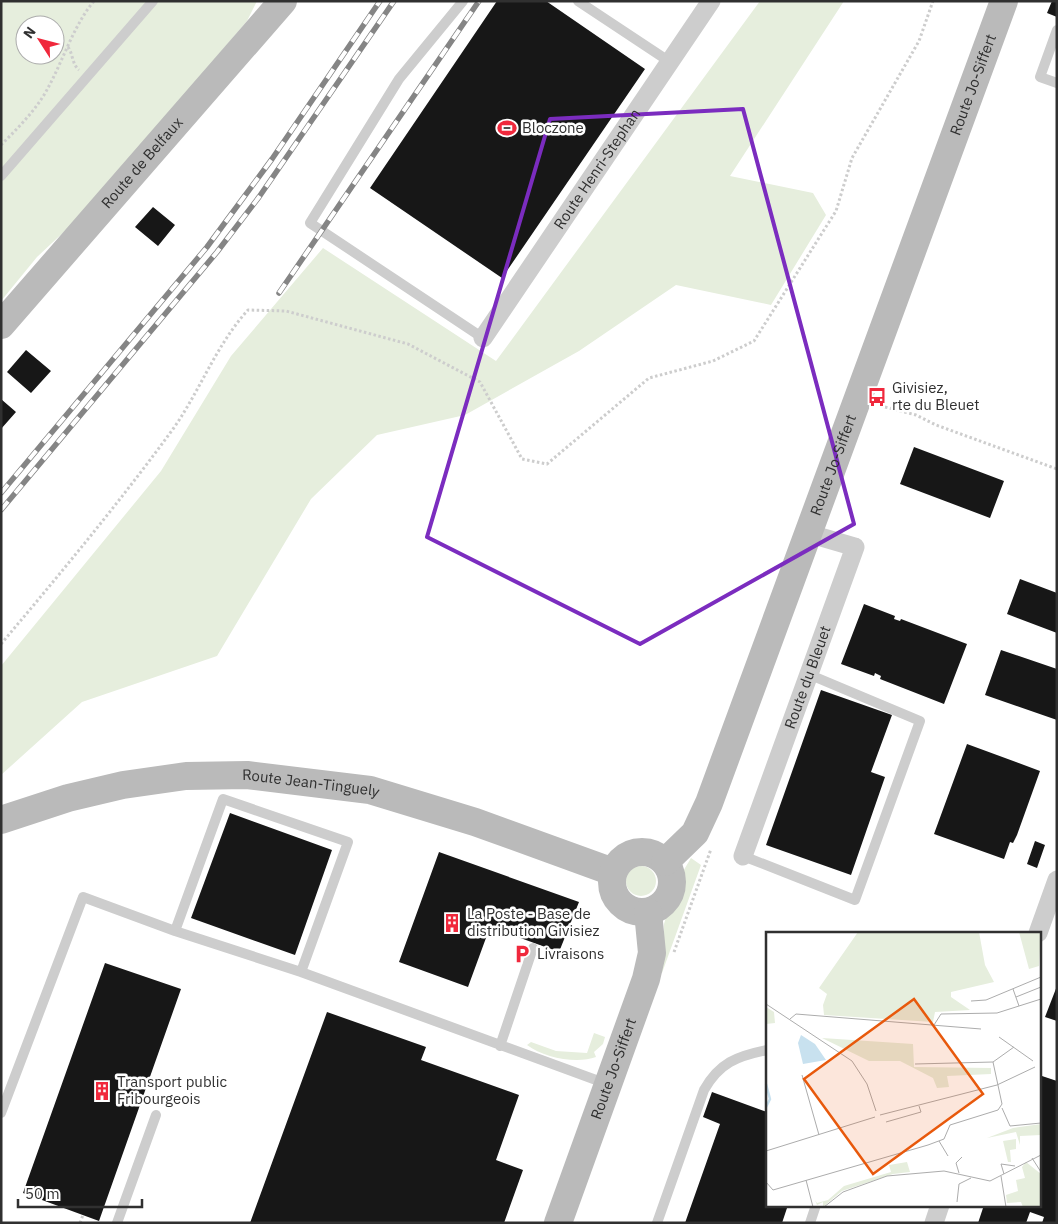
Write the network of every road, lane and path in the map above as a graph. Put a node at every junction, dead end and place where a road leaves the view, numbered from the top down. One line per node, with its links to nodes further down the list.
1 (94, 1): 9 (path)
2 (153, 1): 14 (lane)
3 (284, 1): 15 (main road, Route de Belfaux)
4 (463, 1): 16 (lane)
5 (578, 1): 10 (lane)
6 (711, 1): 10 (street, Route Henri-Stephan)
7 (1004, 1): 19 (main road, Route Jo-Siffert)
8 (1057, 30): 12 (lane)
9 (68, 47): 11 (path); 13 (path)
10 (670, 62): 16 (street, Route Henri-Stephan)
11 (75, 66)
12 (1057, 84)
13 (1, 145)
14 (1, 176)
15 (1, 325)
16 (482, 338)
17 (885, 407): 18 (path)
18 (1057, 469)
19 (807, 532): 20 (street, Route du Bleuet); 23 (main road, Route Jo-Siffert)
20 (808, 674): 22 (street, Route du Bleuet); 22 (lane)
21 (1, 820): 24 (main road, Route Jean-Tinguely)
22 (743, 856)
23 (665, 862): 24 (main road); 26 (main road)
24 (613, 872): 26 (main road)
25 (1057, 880): 28 (street)
26 (648, 912): 33 (main road, Route Jo-Siffert)
27 (175, 931): 30 (lane); 30 (lane); 34 (lane)
28 (1038, 932)
29 (532, 948): 31 (lane)
30 (301, 972): 31 (lane)
31 (500, 1046): 33 (lane)
32 (766, 1050): 42 (lane)
33 (608, 1084): 41 (main road, Route Jo-Siffert)
34 (1, 1113)
35 (156, 1115): 40 (lane)
36 (816, 1206): 43 (lane)
37 (940, 1206): 44 (street)
38 (83, 1215): 39 (path)
39 (80, 1223)
40 (117, 1223)
41 (558, 1223)
42 (657, 1223)
43 (810, 1223)
44 (934, 1223)

